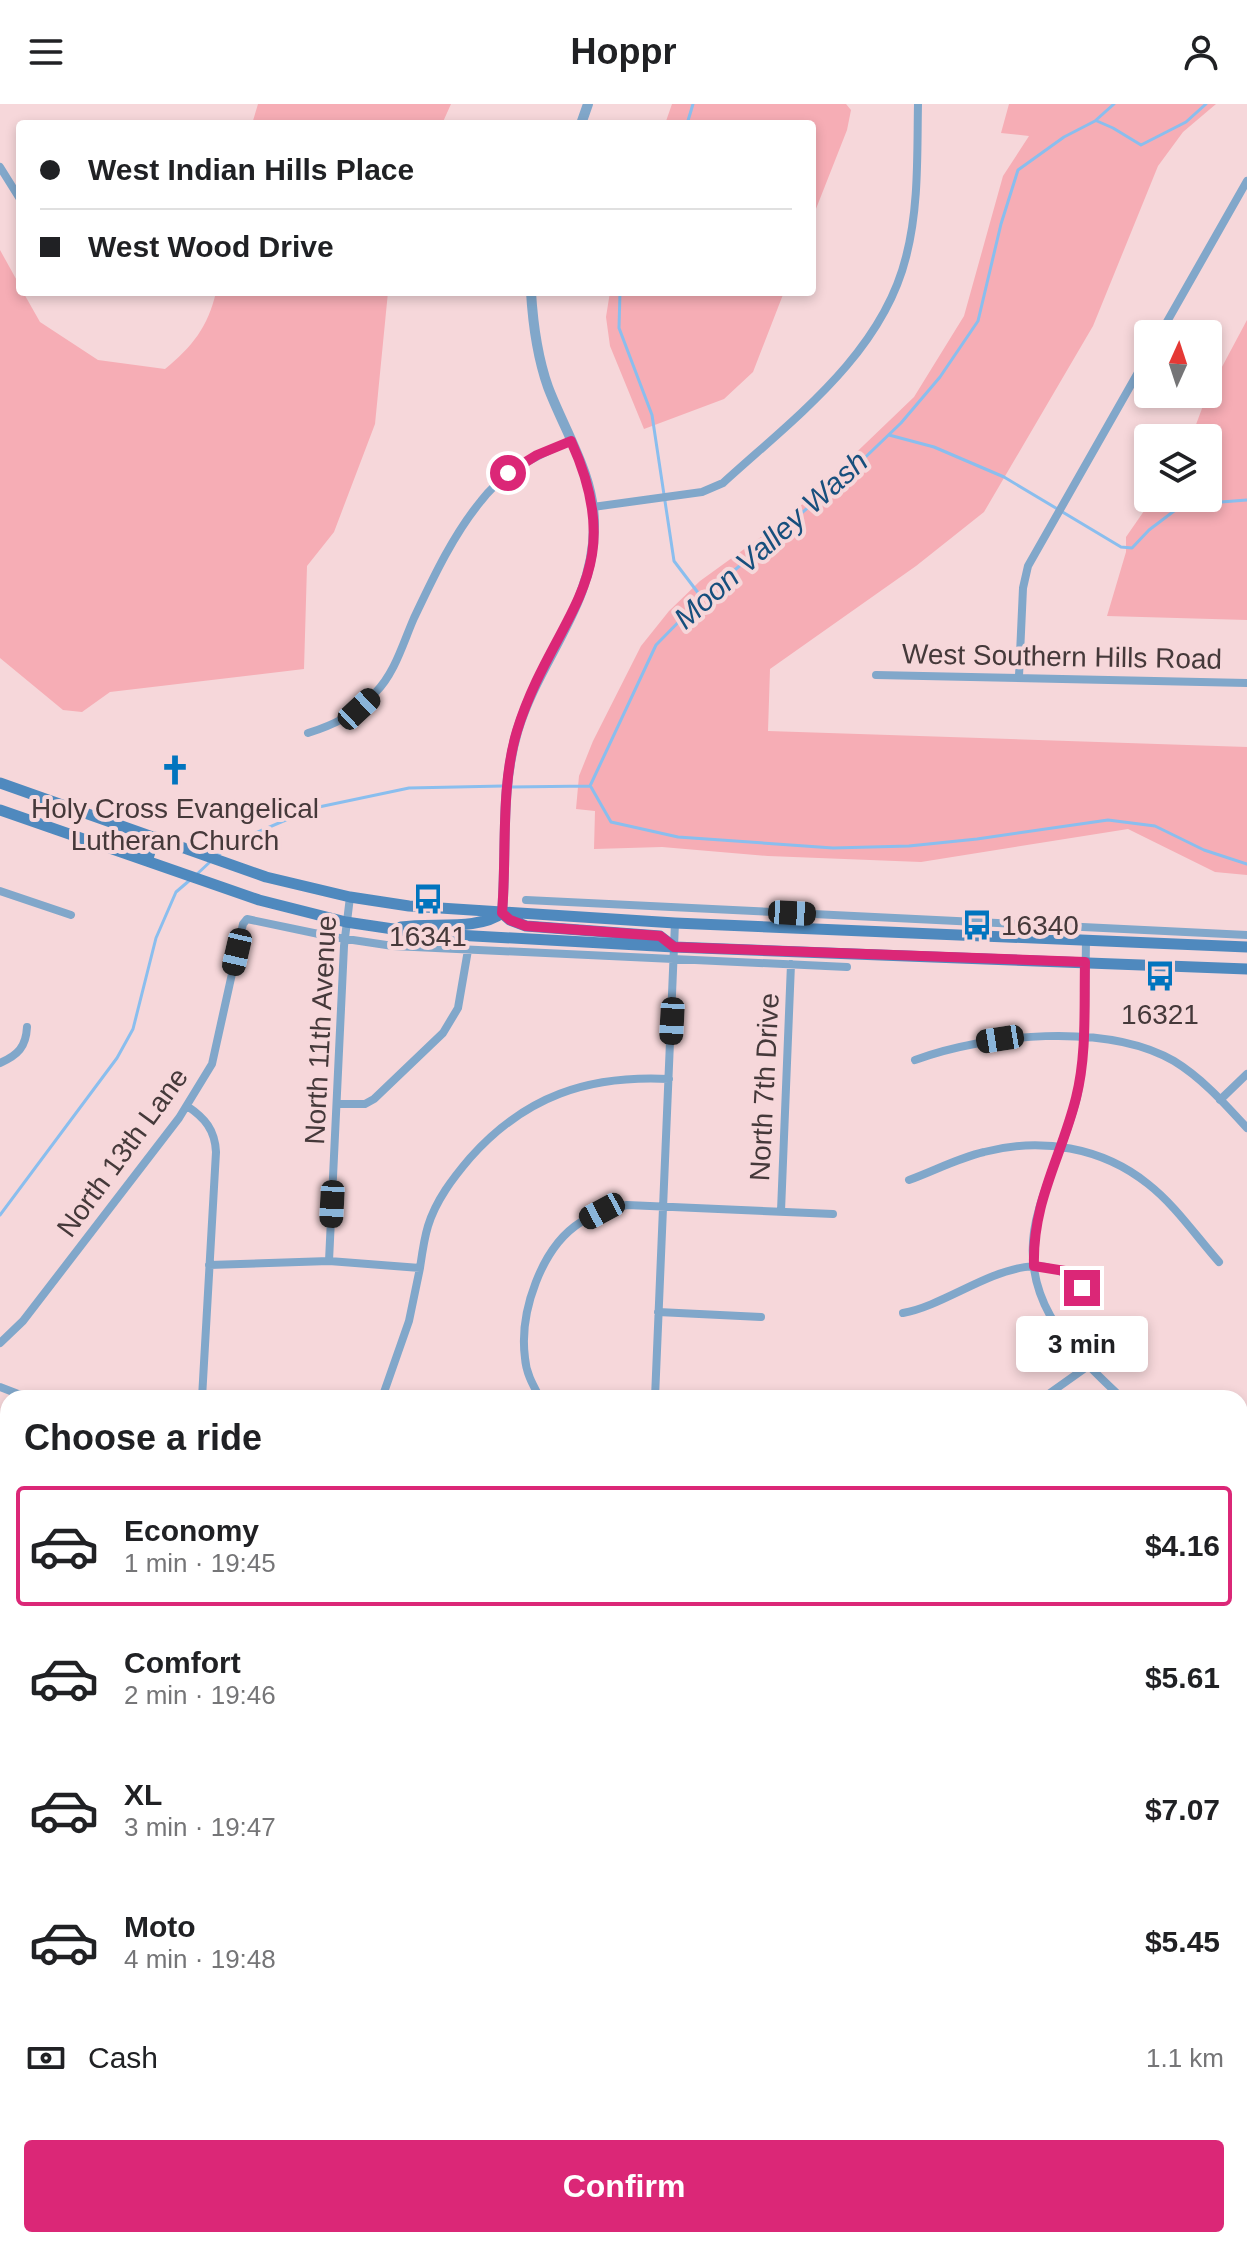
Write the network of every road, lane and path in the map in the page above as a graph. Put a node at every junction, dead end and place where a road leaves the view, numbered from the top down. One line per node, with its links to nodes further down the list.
1 (918, 104): 9 (street)
2 (0, 167): 4 (street)
3 (1247, 181): 6 (street)
4 (16, 193)
5 (532, 296): 8 (street)
6 (1168, 320)
7 (1134, 380): 11 (street)
8 (571, 441): 9 (street); 13 (street)
9 (593, 507): 22 (street)
10 (876, 675): 11 (street, West Southern Hills Road)
11 (1019, 676): 12 (street, West Southern Hills Road)
12 (1247, 683)
13 (308, 733)
14 (1, 787): 16 (main road)
15 (0, 810): 17 (main road)
16 (155, 837): 17 (main road); 19 (main road)
17 (147, 861): 25 (main road)
18 (0, 891): 23 (street)
19 (350, 897): 22 (main road); 25 (street, North 11th Avenue)
20 (526, 900): 21 (street)
21 (576, 902): 24 (street); 27 (street)
22 (502, 913): 24 (main road); 28 (main road); 35 (main road)
23 (71, 915)
24 (576, 917): 26 (main road)
25 (346, 922): 28 (main road); 31 (street, North 11th Avenue)
26 (675, 923): 30 (main road); 35 (street)
27 (1038, 924): 29 (street); 30 (street)
28 (388, 929): 35 (main road)
29 (1247, 935)
30 (1038, 938): 32 (main road); 36 (main road)
31 (345, 939): 34 (street); 48 (street, North 11th Avenue); 49 (street, North 13th Lane)
32 (1086, 941): 33 (main road); 37 (street)
33 (1247, 947)
34 (468, 950): 35 (street); 48 (street)
35 (674, 953): 36 (main road); 38 (street); 46 (street)
36 (1037, 959): 37 (main road)
37 (1085, 962): 40 (main road); 42 (street)
38 (791, 964): 39 (street); 54 (street, North 7th Drive)
39 (847, 967)
40 (1247, 969)
41 (27, 1027): 44 (street)
42 (1083, 1039): 43 (street); 47 (street); 51 (street)
43 (915, 1060)
44 (0, 1063)
45 (1247, 1074): 47 (street)
46 (669, 1079): 53 (street); 60 (street)
47 (1220, 1100): 50 (street)
48 (337, 1104): 56 (street, North 11th Avenue)
49 (187, 1106): 58 (street); 65 (street, North 13th Lane)
50 (1247, 1128)
51 (1060, 1147): 52 (street); 57 (street); 59 (street)
52 (909, 1180)
53 (663, 1206): 54 (street); 62 (street); 69 (street)
54 (781, 1211): 55 (street)
55 (833, 1214)
56 (329, 1261): 58 (street); 60 (street)
57 (1219, 1262)
58 (209, 1265): 67 (street)
59 (1034, 1266): 61 (street); 63 (street); 66 (street)
60 (420, 1268): 68 (street)
61 (1082, 1288)
62 (658, 1312): 64 (street); 70 (street)
63 (903, 1313)
64 (761, 1317)
65 (0, 1343)
66 (1088, 1366): 71 (street); 72 (street)
67 (202, 1390)
68 (385, 1390)
69 (536, 1390)
70 (655, 1390)
71 (1054, 1390)
72 (1114, 1390)

